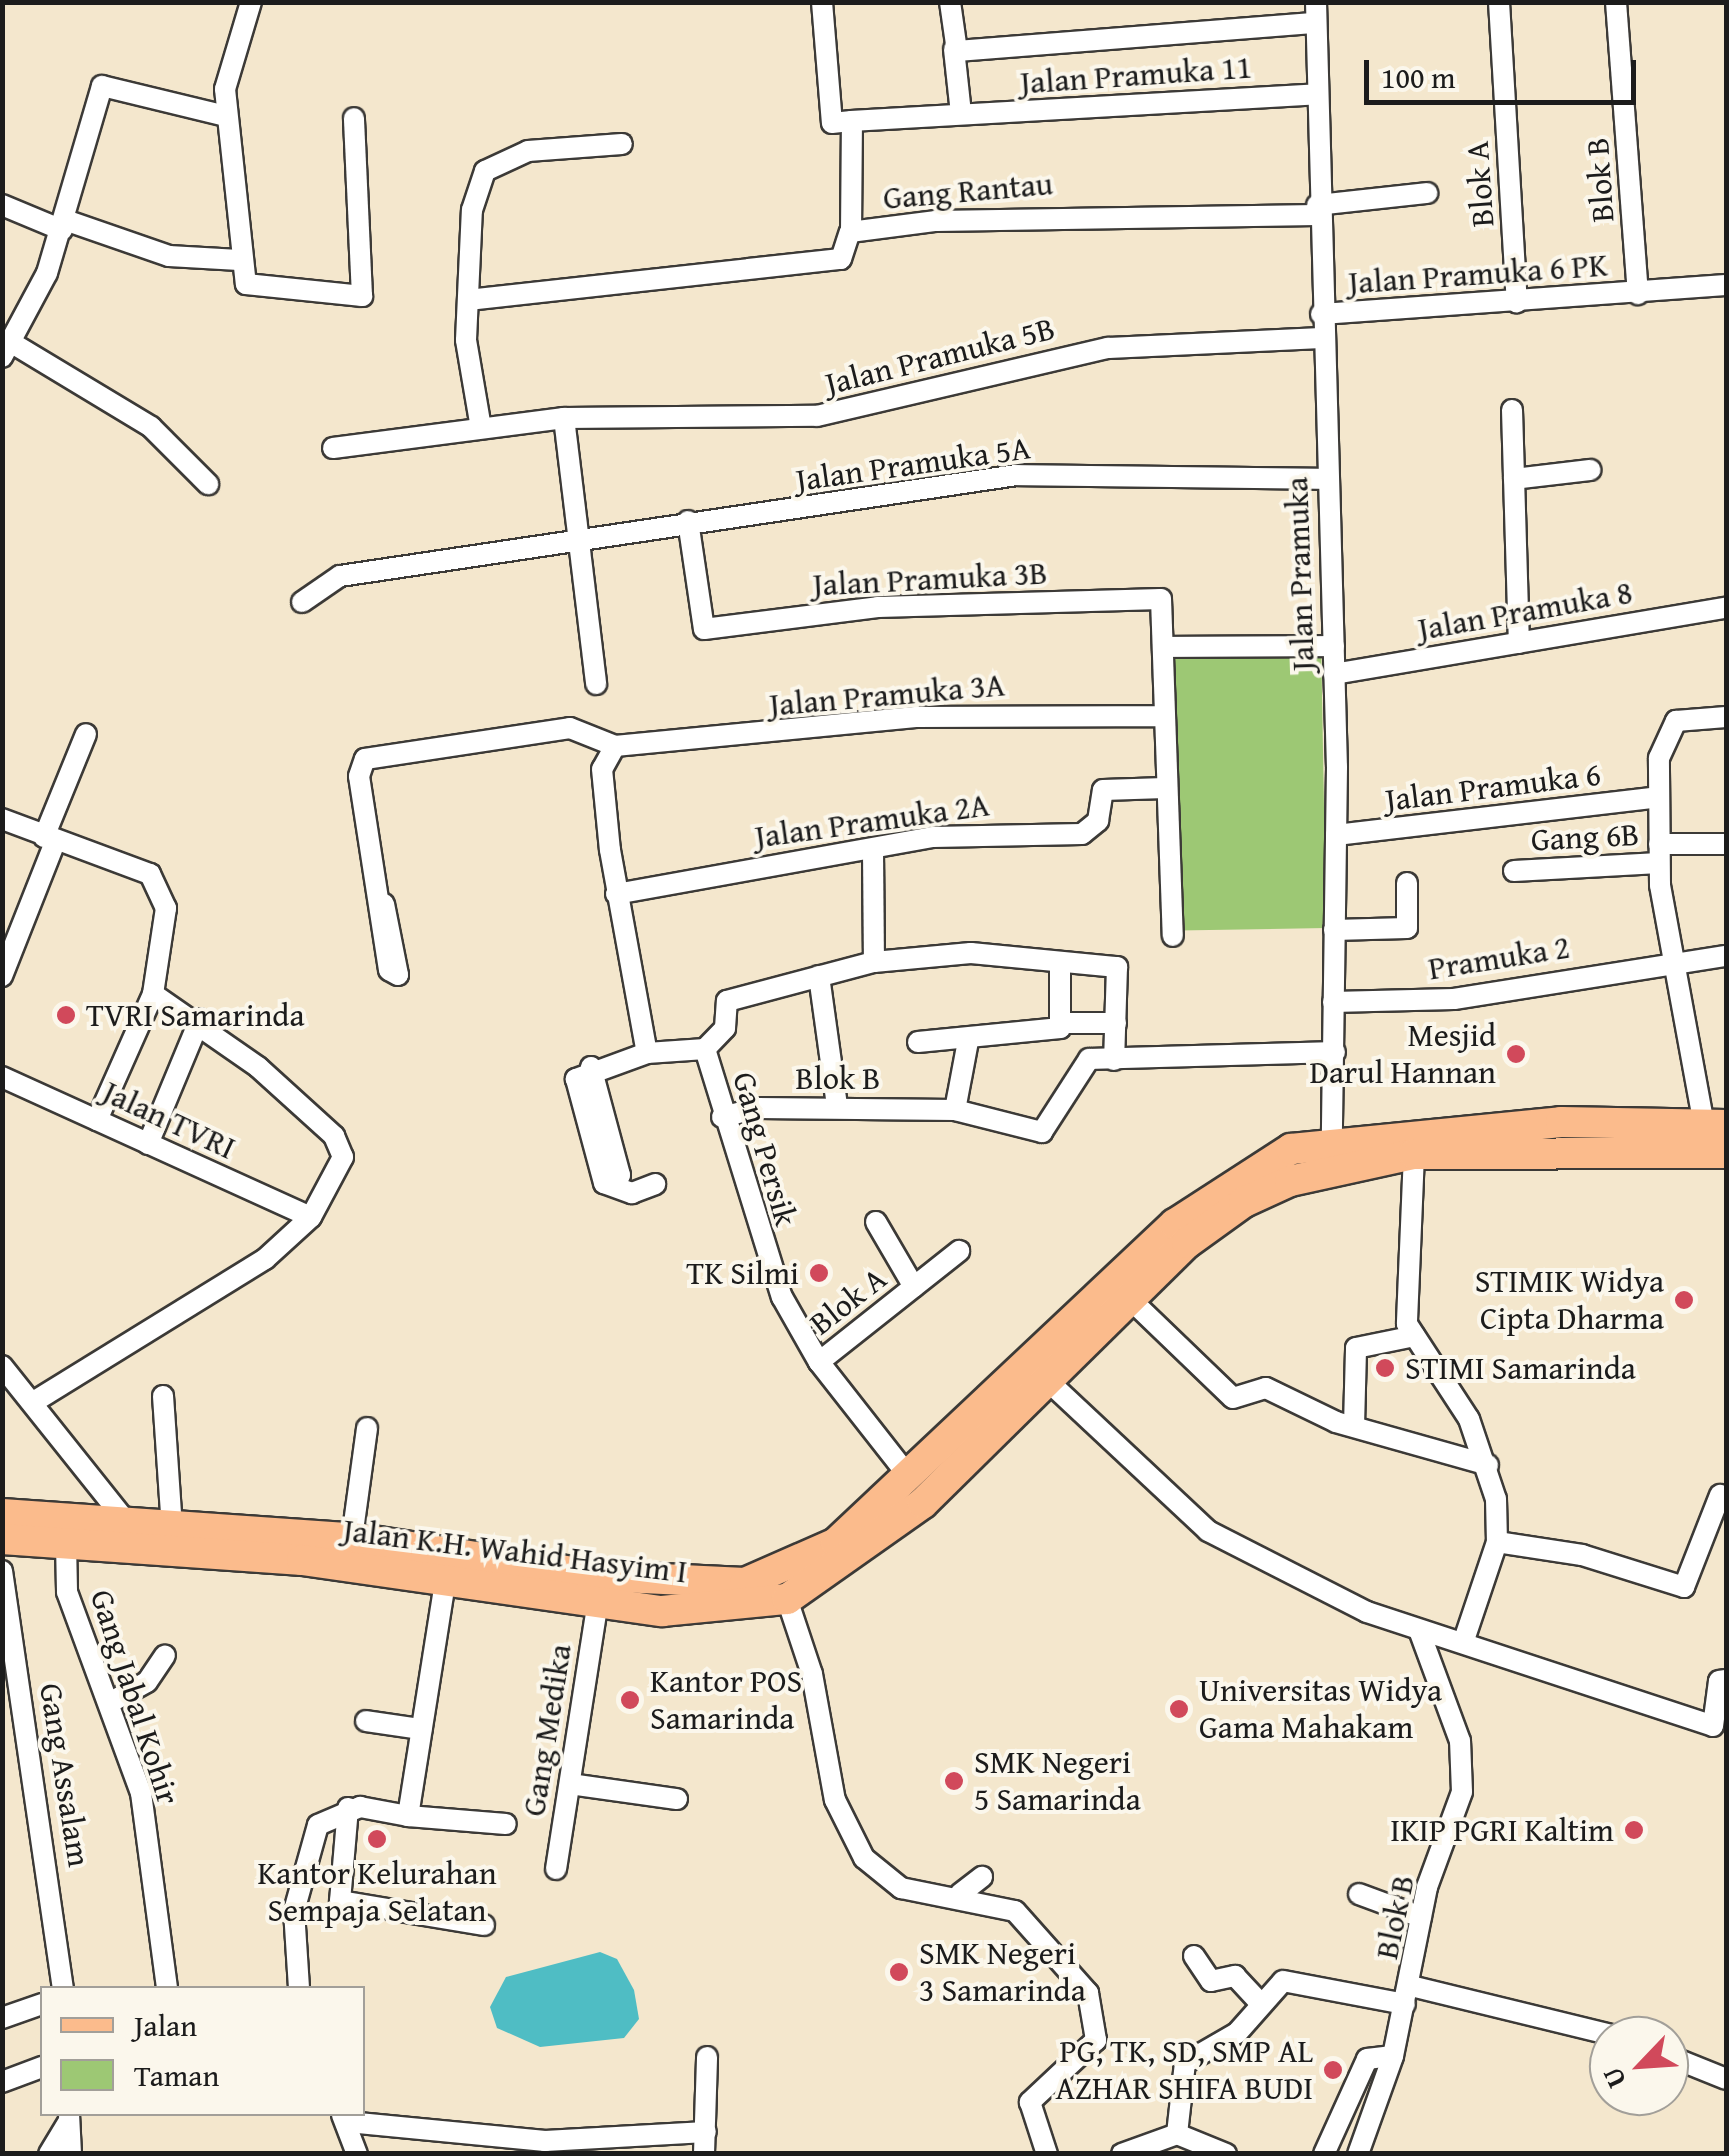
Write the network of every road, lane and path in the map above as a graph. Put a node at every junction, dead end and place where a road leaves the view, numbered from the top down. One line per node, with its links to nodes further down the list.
1 (251, 2): 10 (street)
2 (822, 2): 12 (street)
3 (950, 2): 7 (street)
4 (1498, 2): 23 (street, Blok A)
5 (1616, 2): 21 (street, Blok B)
6 (1316, 13): 7 (street); 8 (street, Jalan Pramuka)
7 (954, 49): 9 (street)
8 (1316, 94): 9 (street, Jalan Pramuka 11); 16 (street, Jalan Pramuka)
9 (961, 113): 12 (street, Jalan Pramuka 11)
10 (226, 116): 17 (street); 19 (street)
11 (354, 118): 19 (street)
12 (842, 122): 18 (street)
13 (622, 144): 22 (street)
14 (1427, 193): 16 (street, Gang Rantau)
15 (2, 205): 17 (street)
16 (1317, 210): 18 (street, Gang Rantau); 24 (street, Jalan Pramuka)
17 (63, 225): 19 (street); 26 (street)
18 (852, 232): 22 (street, Gang Rantau)
19 (239, 260)
20 (1726, 285): 21 (street)
21 (1638, 294): 23 (street, Jalan Pramuka 6 PK)
22 (468, 300): 29 (street)
23 (1517, 302): 24 (street, Jalan Pramuka 6 PK)
24 (1320, 314): 25 (street, Jalan Pramuka)
25 (1322, 338): 28 (street, Jalan Pramuka 5B); 32 (street, Jalan Pramuka)
26 (7, 350): 34 (street)
27 (1512, 410): 33 (street)
28 (564, 418): 29 (street, Jalan Pramuka 5B); 36 (street)
29 (481, 428): 30 (street, Jalan Pramuka 5B)
30 (333, 448)
31 (1590, 470): 33 (street)
32 (1327, 479): 35 (street, Jalan Pramuka 5A); 40 (street, Jalan Pramuka)
33 (1514, 479): 39 (street)
34 (208, 484)
35 (688, 520): 36 (street, Jalan Pramuka 5A); 41 (street, Jalan Pramuka 3B)
36 (577, 540): 37 (street, Jalan Pramuka 5A); 43 (street)
37 (302, 602)
38 (1726, 608): 39 (street, Jalan Pramuka 8)
39 (1518, 643): 42 (street, Jalan Pramuka 8)
40 (1334, 646): 41 (street); 42 (street, Jalan Pramuka)
41 (1164, 648): 44 (street)
42 (1334, 674): 51 (street, Jalan Pramuka)
43 (596, 684)
44 (1165, 716): 47 (street, Jalan Pramuka 3A); 48 (street)
45 (1726, 717): 49 (street)
46 (86, 734): 52 (street)
47 (615, 746): 58 (street); 59 (street)
48 (1166, 788): 54 (street, Jalan Pramuka 2A); 61 (street)
49 (1658, 797): 51 (street, Jalan Pramuka 6); 55 (street)
50 (2, 819): 52 (street)
51 (1336, 834): 60 (street, Jalan Pramuka)
52 (49, 840): 62 (street); 69 (street)
53 (1726, 844): 55 (street, Gang 6B)
54 (873, 850): 58 (street, Jalan Pramuka 2A); 65 (street)
55 (1659, 854): 56 (street, Gang 6B); 64 (street)
56 (1514, 871)
57 (1407, 883): 60 (street)
58 (616, 894): 78 (street)
59 (384, 904)
60 (1334, 930): 70 (street, Jalan Pramuka)
61 (1173, 936)
62 (8, 946): 67 (street)
63 (1726, 956): 64 (street, Pramuka 2)
64 (1674, 960): 70 (street, Pramuka 2); 85 (street)
65 (874, 962): 66 (street); 68 (street)
66 (1060, 962): 72 (street); 73 (street)
67 (2, 976)
68 (818, 976): 76 (street); 81 (street)
69 (153, 994): 71 (street); 84 (street)
70 (1333, 1002): 77 (street, Jalan Pramuka)
71 (200, 1019): 86 (street); 91 (street)
72 (1060, 1022): 73 (street); 74 (street)
73 (1116, 1022): 79 (street)
74 (968, 1040): 75 (street); 82 (street)
75 (918, 1042)
76 (705, 1049): 78 (street, Gang Persik); 83 (street, Gang Persik)
77 (1335, 1052): 79 (street); 89 (street, Jalan Pramuka)
78 (647, 1053): 90 (street, Gang Persik)
79 (1114, 1060): 82 (street, Blok B)
80 (2, 1078): 84 (street, Jalan TVRI)
81 (838, 1106): 82 (street, Blok B); 83 (street, Blok B)
82 (954, 1110)
83 (722, 1116): 97 (street, Gang Persik)
84 (98, 1120): 86 (street, Jalan TVRI)
85 (1716, 1125): 89 (main road)
86 (148, 1144): 91 (street, Jalan TVRI)
87 (1726, 1153): 88 (main road)
88 (1414, 1154): 89 (main road); 96 (street)
89 (1336, 1155): 95 (main road, Jalan K.H. Wahid Hasyim I); 105 (main road, Jalan K.H. Wahid Hasyim I)
90 (655, 1184)
91 (311, 1217): 101 (street)
92 (876, 1222): 94 (street, Blok A)
93 (959, 1251): 94 (street, Blok A)
94 (914, 1286): 97 (street, Blok A)
95 (1131, 1300): 99 (main road, Jalan K.H. Wahid Hasyim I); 102 (street)
96 (1415, 1336): 102 (street); 104 (street)
97 (819, 1362): 105 (street, Gang Persik)
98 (2, 1366): 101 (street)
99 (1049, 1382): 109 (main road, Jalan K.H. Wahid Hasyim I); 117 (street)
100 (163, 1396): 108 (street)
101 (34, 1402): 107 (street)
102 (1354, 1426): 104 (street)
103 (368, 1428): 110 (street)
104 (1488, 1466): 111 (street)
105 (910, 1478): 109 (main road, Jalan K.H. Wahid Hasyim I)
106 (1720, 1495): 111 (street)
107 (128, 1524): 108 (main road, Jalan K.H. Wahid Hasyim I); 113 (main road, Jalan K.H. Wahid Hasyim I)
108 (172, 1527): 110 (main road, Jalan K.H. Wahid Hasyim I)
109 (869, 1532): 110 (main road, Jalan K.H. Wahid Hasyim I); 115 (main road, Jalan K.H. Wahid Hasyim I)
110 (352, 1538)
111 (1496, 1542): 118 (street)
112 (66, 1543): 113 (main road, Jalan K.H. Wahid Hasyim I); 114 (main road, Jalan K.H. Wahid Hasyim I); 121 (street, Gang Jabal Kohir)
113 (3, 1546): 136 (street, Gang Assalam)
114 (446, 1576): 116 (main road, Jalan K.H. Wahid Hasyim I); 123 (street)
115 (787, 1599): 116 (main road, Jalan K.H. Wahid Hasyim I); 131 (street)
116 (598, 1600): 124 (street, Gang Medika)
117 (1420, 1633): 118 (street); 133 (street, Blok B)
118 (1464, 1640): 120 (street)
119 (165, 1655): 121 (street)
120 (1723, 1680)
121 (111, 1702): 137 (street, Gang Jabal Kohir)
122 (366, 1721): 123 (street)
123 (422, 1729): 127 (street)
124 (570, 1784): 125 (street); 129 (street, Gang Medika)
125 (678, 1799)
126 (348, 1808): 127 (street); 134 (street); 138 (street)
127 (408, 1816): 128 (street)
128 (506, 1824)
129 (556, 1869)
130 (982, 1877): 131 (street)
131 (960, 1894): 159 (street)
132 (1359, 1894): 133 (street)
133 (1421, 1917): 139 (street, Blok B)
134 (484, 1924)
135 (1194, 1956): 140 (street)
136 (63, 1986)
137 (167, 1986)
138 (299, 1986)
139 (1408, 1995): 140 (street); 143 (street, Blok B); 144 (street, Blok B)
140 (1259, 2002): 153 (street)
141 (40, 2005): 142 (street)
142 (2, 2018)
143 (1589, 2031)
144 (1393, 2056): 162 (street); 163 (street, Blok B)
145 (707, 2057): 152 (street)
146 (1689, 2064): 148 (street)
147 (40, 2068): 149 (street)
148 (1726, 2079)
149 (2, 2082)
150 (69, 2117): 155 (street); 156 (street)
151 (344, 2118): 154 (street); 157 (street)
152 (706, 2132): 154 (street); 158 (street)
153 (1168, 2141): 160 (street); 161 (street)
154 (546, 2147)
155 (49, 2154)
156 (71, 2154)
157 (357, 2154)
158 (704, 2154)
159 (1047, 2154)
160 (1122, 2154)
161 (1226, 2154)
162 (1324, 2154)
163 (1358, 2154)

